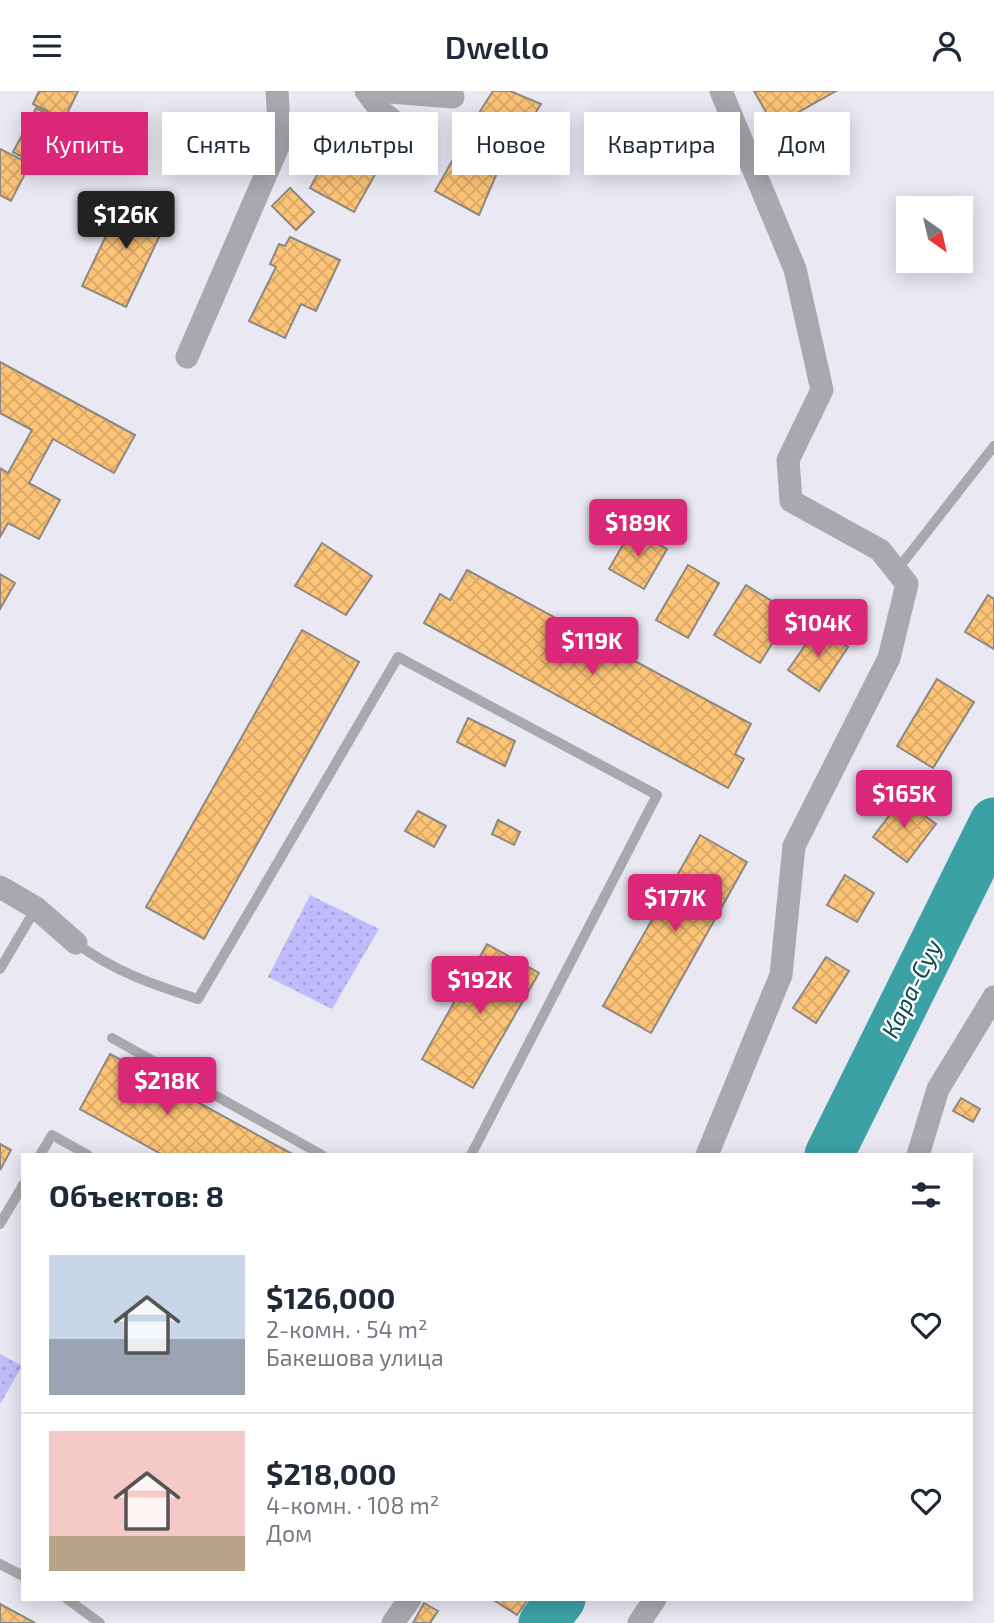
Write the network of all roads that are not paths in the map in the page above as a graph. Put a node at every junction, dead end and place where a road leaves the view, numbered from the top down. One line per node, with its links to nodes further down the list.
1 (277, 91): 8 (street)
2 (366, 91): 7 (street)
3 (378, 91): 4 (street)
4 (392, 91): 6 (street)
5 (721, 91): 10 (street)
6 (453, 97)
7 (382, 112)
8 (187, 357)
9 (994, 446): 10 (lane)
10 (896, 571): 21 (street)
11 (0, 887): 12 (street)
12 (36, 908): 13 (street); 14 (lane)
13 (76, 943): 20 (lane)
14 (0, 969)
15 (994, 997): 22 (street)
16 (113, 1038): 19 (lane)
17 (41, 1153): 18 (lane)
18 (84, 1153)
19 (318, 1153)
20 (472, 1153)
21 (708, 1153)
22 (919, 1153)
23 (21, 1188): 24 (lane)
24 (0, 1224)
25 (0, 1564): 26 (lane)
26 (21, 1575)
27 (71, 1601): 30 (lane)
28 (409, 1601): 31 (street)
29 (654, 1601): 32 (street)
30 (100, 1623)
31 (393, 1623)
32 (639, 1623)

